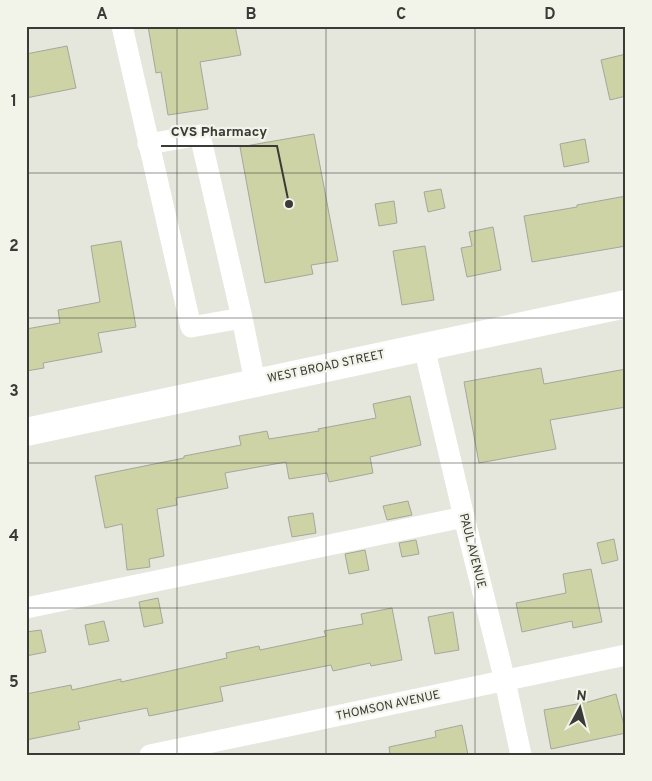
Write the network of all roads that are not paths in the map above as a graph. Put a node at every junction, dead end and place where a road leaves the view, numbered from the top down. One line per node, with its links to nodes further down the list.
1 (122, 26): 2 (street)
2 (148, 144): 4 (street); 4 (street)
3 (626, 304): 5 (main road, WEST BROAD STREET)
4 (242, 318): 6 (street)
5 (424, 347): 6 (main road, WEST BROAD STREET); 8 (street, PAUL AVENUE)
6 (256, 382): 7 (main road, WEST BROAD STREET)
7 (26, 432)
8 (464, 517): 9 (street); 11 (street, PAUL AVENUE)
9 (26, 608)
10 (626, 655): 11 (street, THOMSON AVENUE)
11 (505, 681): 12 (street, THOMSON AVENUE); 13 (street, PAUL AVENUE)
12 (150, 755)
13 (521, 755)

